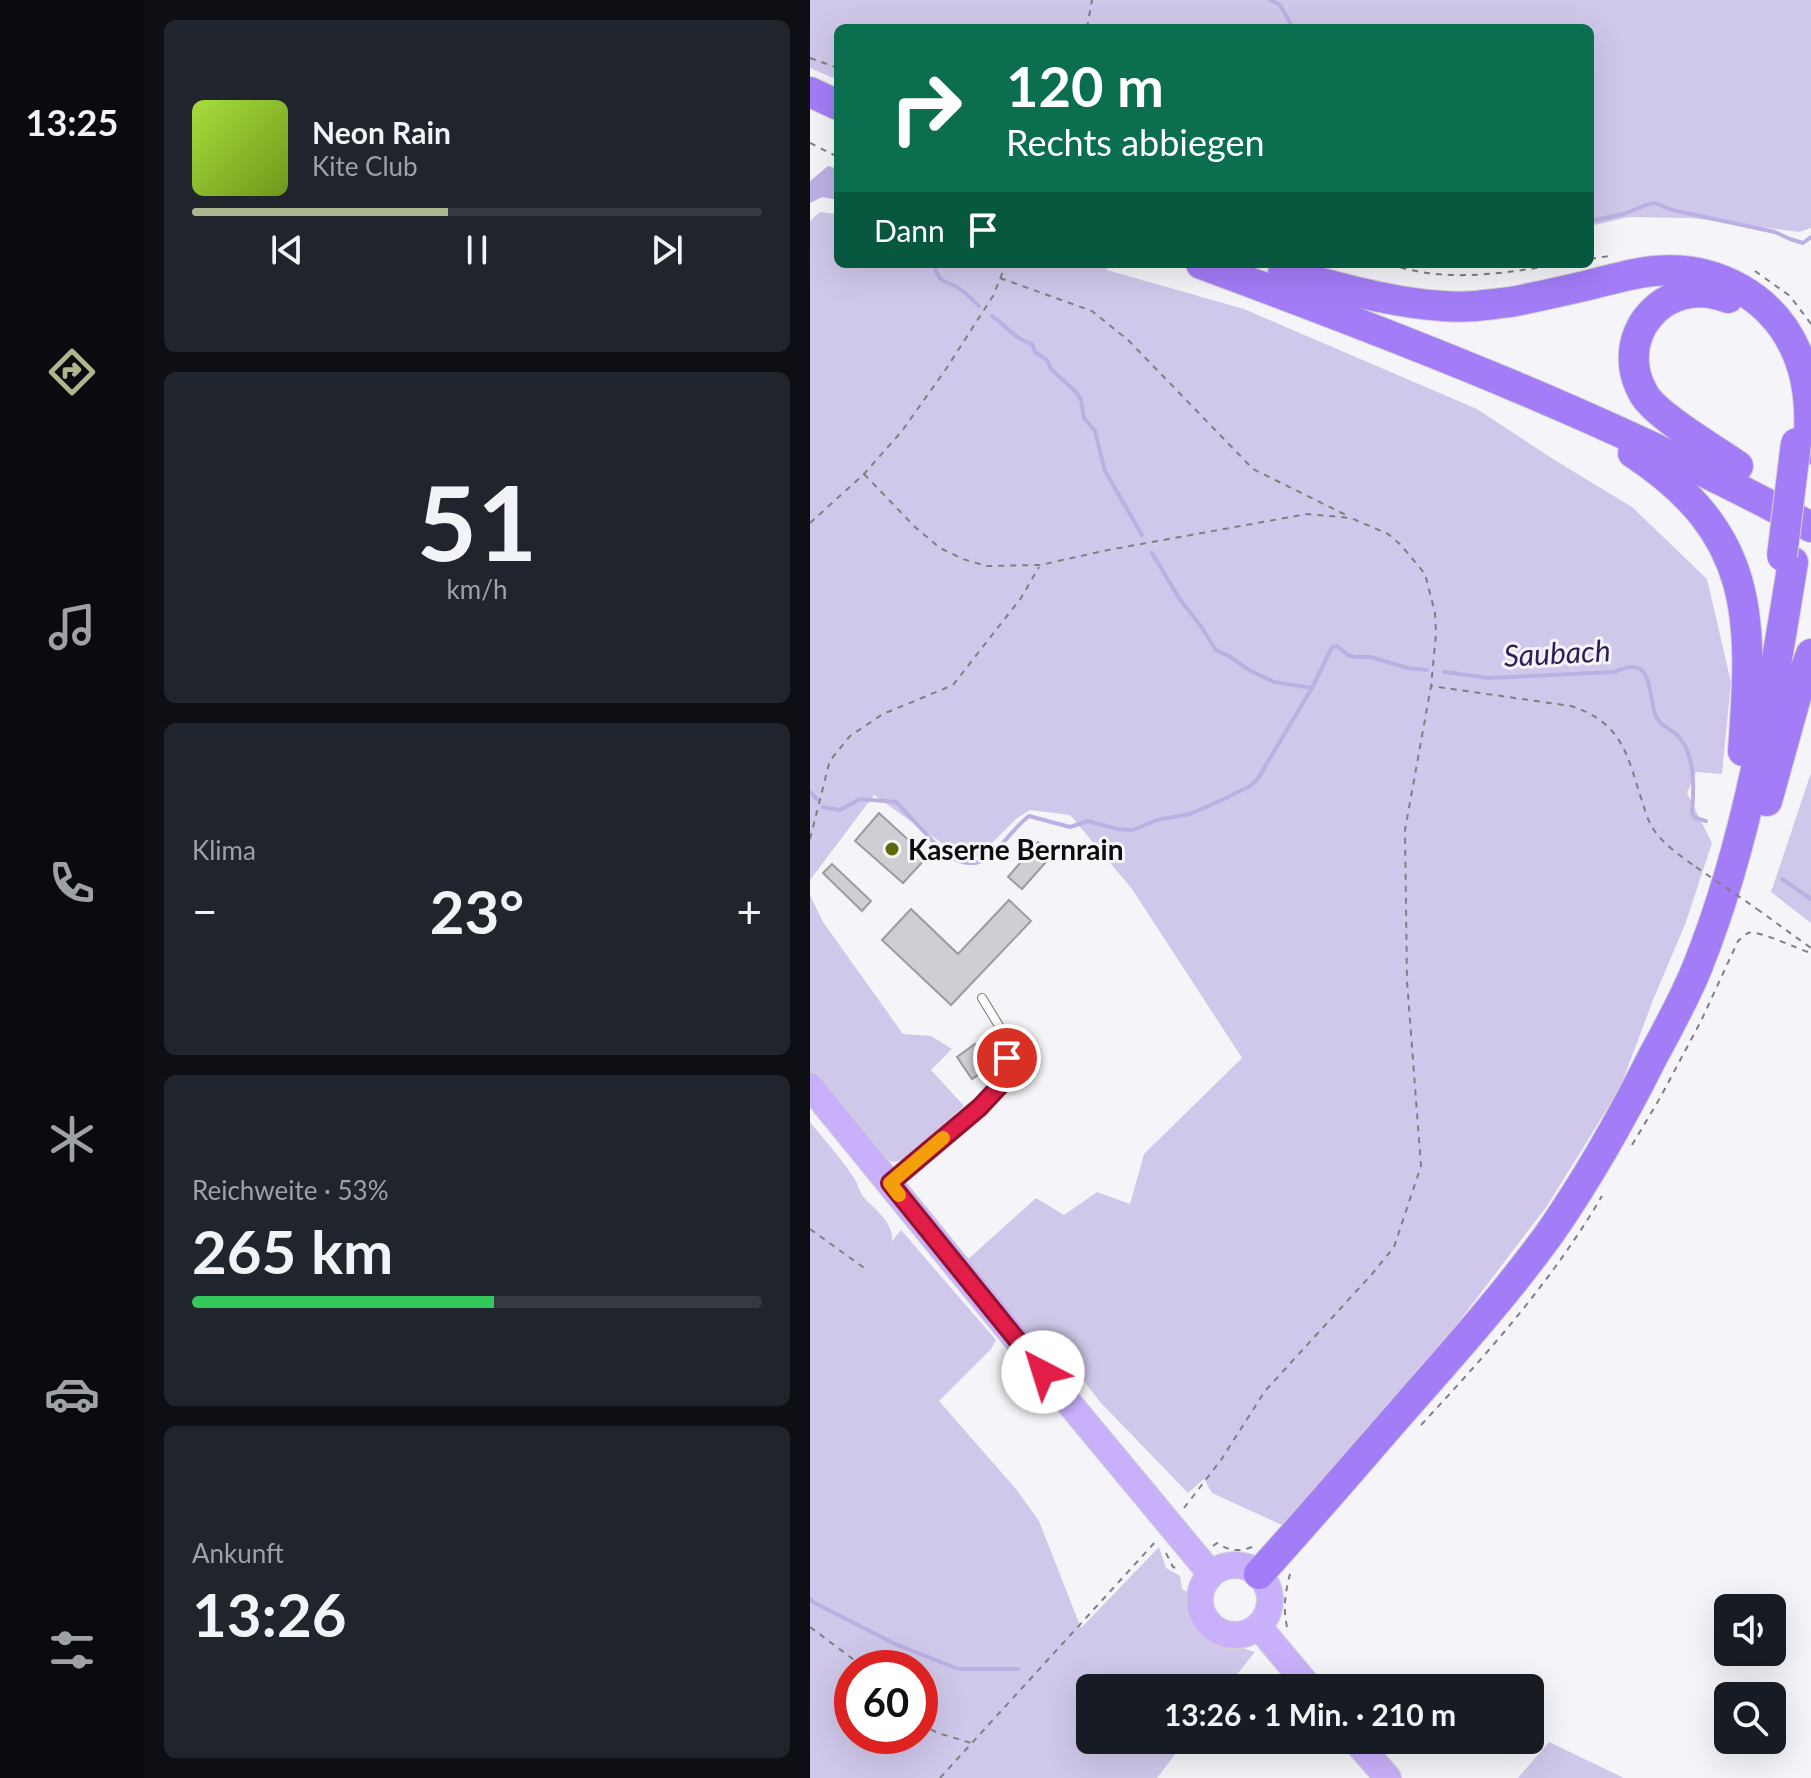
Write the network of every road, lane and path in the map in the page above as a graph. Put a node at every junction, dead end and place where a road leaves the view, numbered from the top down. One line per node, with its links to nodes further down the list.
1 (1092, 0): 2 (path)
2 (1088, 24)
3 (810, 58): 4 (path)
4 (834, 67)
5 (810, 92): 6 (highway)
6 (834, 103)
7 (810, 114): 8 (highway)
8 (834, 124)
9 (810, 143): 10 (path)
10 (834, 155)
11 (1004, 268): 16 (path)
12 (1212, 268): 17 (highway)
13 (1402, 268): 14 (path)
14 (1536, 268)
15 (1271, 269): 18 (highway); 19 (highway)
16 (1000, 278): 20 (path); 22 (path)
17 (1532, 393): 24 (highway); 29 (highway)
18 (1802, 446): 19 (highway); 25 (highway)
19 (1738, 466): 21 (highway)
20 (864, 474): 23 (path); 26 (path)
21 (1811, 504)
22 (1351, 518): 26 (path); 28 (path)
23 (810, 523)
24 (1811, 527)
25 (1787, 559): 29 (highway); 32 (highway)
26 (1040, 565): 30 (path)
27 (1811, 654): 32 (highway)
28 (1431, 686): 31 (path, bridge); 39 (path)
29 (1742, 776): 34 (highway)
30 (810, 839)
31 (1811, 948)
32 (1697, 969): 34 (highway)
33 (982, 998): 36 (lane)
34 (1648, 1066): 42 (highway)
35 (810, 1086): 36 (main road)
36 (890, 1183): 44 (main road)
37 (810, 1229): 38 (path)
38 (867, 1270)
39 (1189, 1501)
40 (1212, 1546): 42 (path)
41 (1148, 1550): 51 (path)
42 (1257, 1560): 44 (main road); 46 (main road)
43 (1290, 1573): 47 (path)
44 (1211, 1574): 46 (main road)
45 (810, 1627): 48 (path)
46 (1259, 1627): 49 (main road)
47 (1288, 1630)
48 (841, 1650)
49 (1298, 1674)
50 (938, 1733): 51 (path)
51 (972, 1743): 53 (path)
52 (1367, 1754): 54 (main road)
53 (940, 1778)
54 (1388, 1778)

